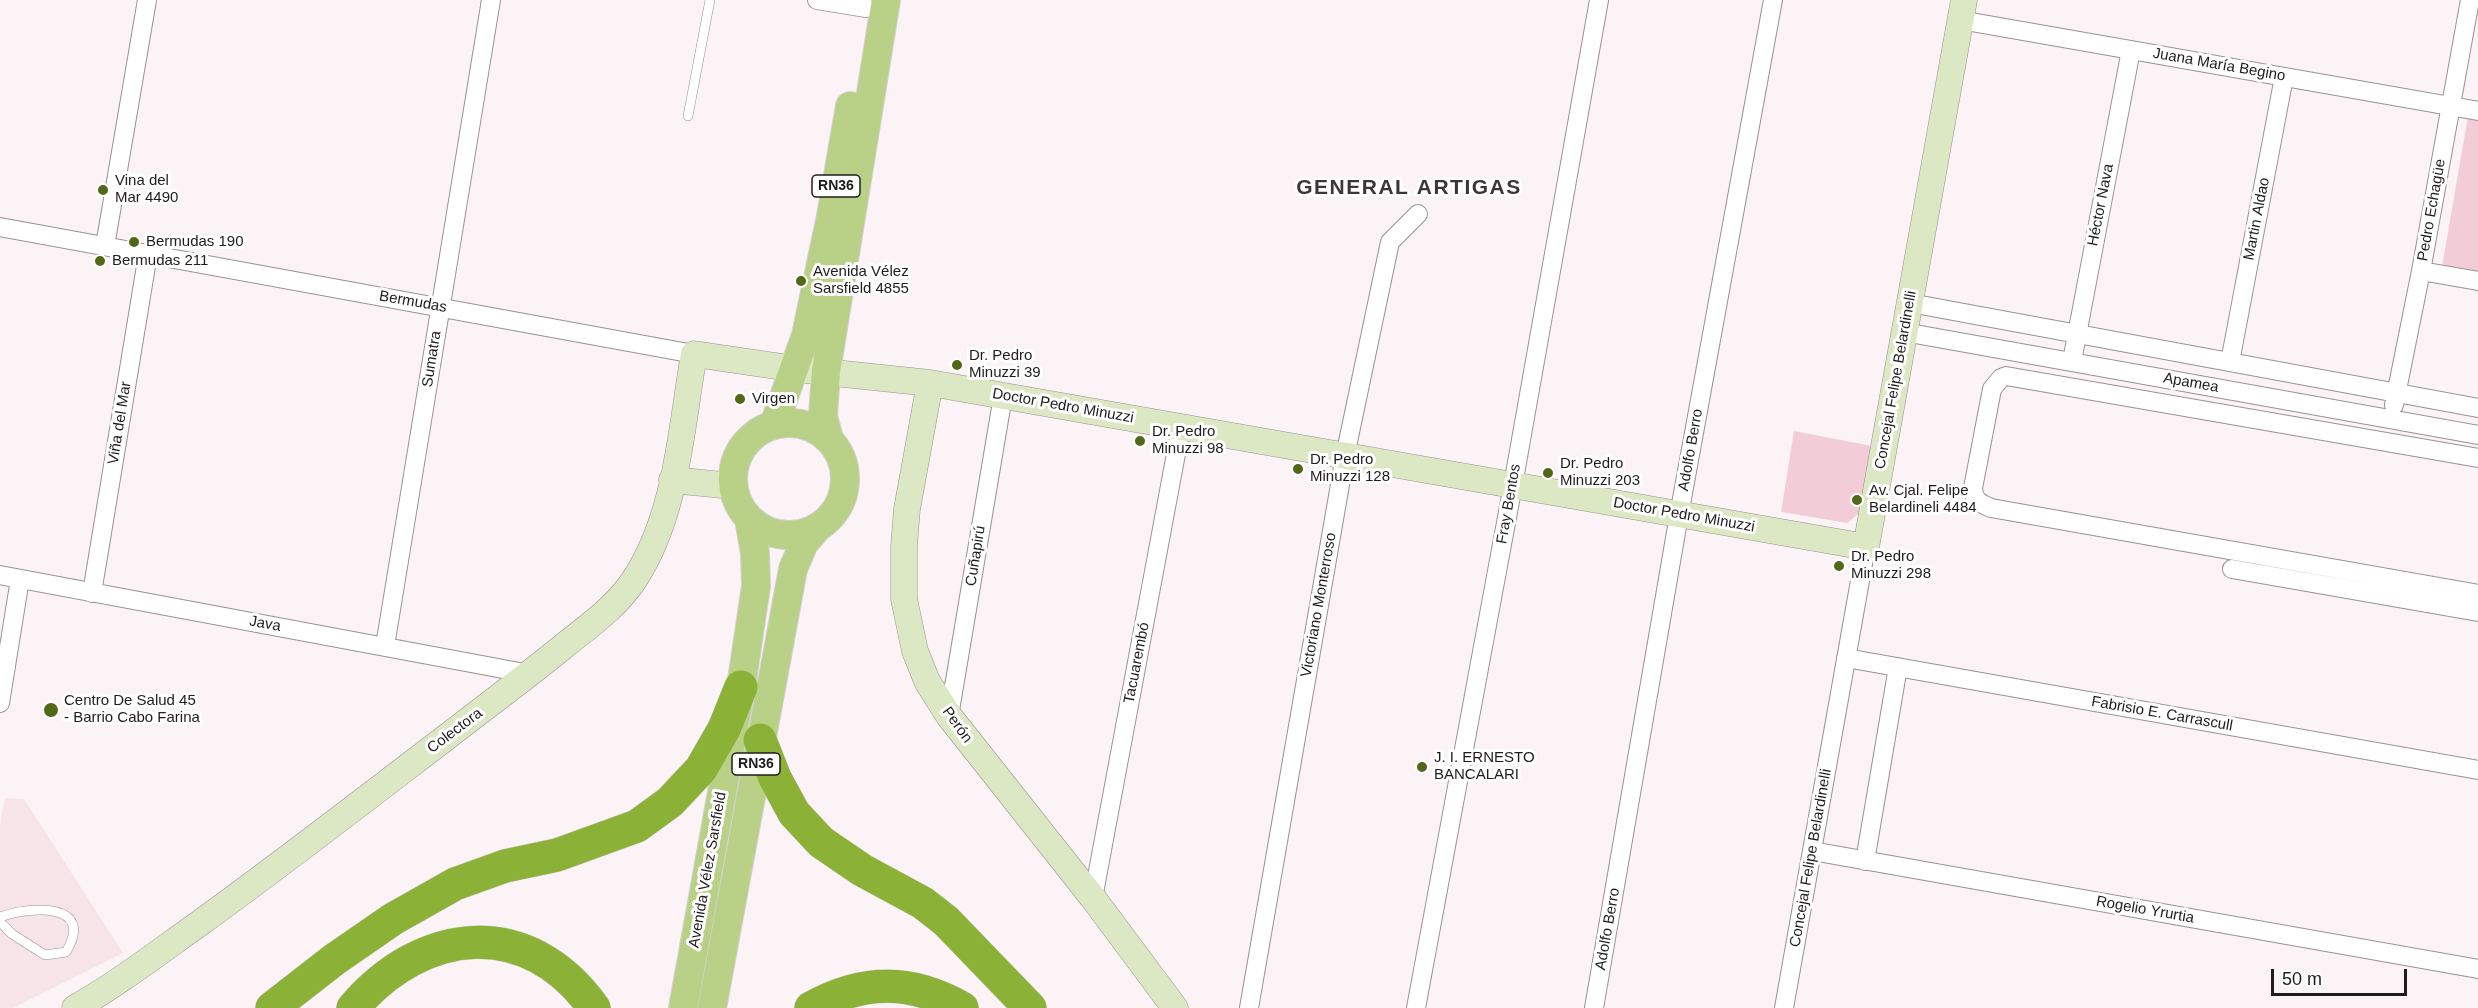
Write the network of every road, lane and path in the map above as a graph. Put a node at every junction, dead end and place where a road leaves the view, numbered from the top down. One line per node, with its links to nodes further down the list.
1 (147, 0): 17 (street)
2 (491, 0): 22 (street, Sumatra)
3 (710, 0): 14 (lane)
4 (817, 0): 8 (street)
5 (1599, 0): 42 (street, Fray Bentos)
6 (1773, 0): 44 (street, Adolfo Berro)
7 (2470, 0): 12 (street, Pedro Echagüe)
8 (873, 3): 28 (main road, RN36); 29 (main road, RN36)
9 (1962, 10): 10 (street, Juana María Begino); 21 (main road, Concejal Felipe Belardinelli)
10 (2131, 50): 11 (street, Juana María Begino); 24 (street, Héctor Nava)
11 (2284, 76): 12 (street, Juana María Begino); 27 (street, Martin Aldao)
12 (2451, 106): 13 (street, Juana María Begino); 19 (street, Pedro Echagüe)
13 (2478, 111)
14 (688, 116)
15 (1418, 214): 39 (street, Victoriano Monterroso)
16 (0, 227): 17 (street, Bermudas)
17 (105, 246): 18 (street, Bermudas)
18 (148, 254): 22 (street, Bermudas); 51 (street, Viña del Mar)
19 (2421, 271): 20 (street); 31 (street, Pedro Echagüe)
20 (2478, 281)
21 (1910, 303): 23 (main road, Concejal Felipe Belardinelli); 24 (street, Apamea)
22 (441, 307): 25 (street, Bermudas); 54 (street, Sumatra)
23 (1904, 332): 26 (street, Apamea); 47 (main road, Concejal Felipe Belardinelli)
24 (2078, 334): 26 (street, Héctor Nava); 27 (street, Apamea)
25 (694, 354): 28 (main road, Bermudas); 41 (main road, Colectora)
26 (2072, 361): 34 (street, Apamea)
27 (2230, 362): 31 (street, Apamea)
28 (796, 369): 29 (main road, Bermudas); 35 (main road, RN36)
29 (826, 371): 30 (main road, Doctor Pedro Minuzzi); 38 (main road, RN36)
30 (930, 383): 32 (main road, Doctor Pedro Minuzzi); 60 (main road, Perón)
31 (2397, 393): 33 (street, Apamea); 34 (street, Pedro Echagüe)
32 (1003, 396): 36 (main road, Doctor Pedro Minuzzi); 60 (street, Cuñapirú)
33 (2478, 408)
34 (2391, 419): 37 (street, Apamea)
35 (774, 425): 38 (main road); 43 (main road)
36 (1181, 427): 39 (main road, Doctor Pedro Minuzzi); 65 (street, Tacuarembó)
37 (2478, 435)
38 (829, 439): 46 (main road, RN36)
39 (1345, 456): 42 (main road, Doctor Pedro Minuzzi); 78 (street, Victoriano Monterroso)
40 (2478, 458): 52 (street)
41 (672, 480): 43 (main road); 57 (main road, Colectora)
42 (1513, 485): 44 (main road, Doctor Pedro Minuzzi); 79 (street, Fray Bentos)
43 (733, 486): 45 (main road, RN36)
44 (1679, 515): 47 (main road, Doctor Pedro Minuzzi); 80 (street, Adolfo Berro)
45 (750, 519): 46 (main road); 58 (main road, Avenida Vélez Sarsfield / RN36)
46 (818, 527): 61 (main road, Avenida Vélez Sarsfield / RN36)
47 (1866, 547): 55 (street, Concejal Felipe Belardinelli)
48 (2232, 569): 53 (street)
49 (0, 575): 50 (street, Java)
50 (20, 579): 51 (street, Java); 59 (street)
51 (92, 593): 54 (street, Java)
52 (2478, 594)
53 (2478, 612)
54 (385, 646): 57 (street, Java)
55 (1846, 658): 56 (street, Fabrisio E. Carrascull); 63 (street, Concejal Felipe Belardinelli)
56 (1898, 667): 62 (street, Fabrisio E. Carrascull); 64 (street)
57 (530, 674): 68 (main road, Colectora)
58 (741, 687): 69 (highway); 72 (main road, Avenida Vélez Sarsfield / RN36)
59 (0, 703)
60 (949, 716): 65 (main road, Perón)
61 (760, 740): 73 (main road, Avenida Vélez Sarsfield / RN36); 76 (highway)
62 (2478, 770)
63 (1812, 851): 64 (street, Rogelio Yrurtia); 81 (street, Concejal Felipe Belardinelli)
64 (1865, 861): 67 (street, Rogelio Yrurtia)
65 (1093, 898): 77 (main road, Perón)
66 (0, 919): 66 (lane)
67 (2478, 969)
68 (75, 1008)
69 (272, 1008)
70 (353, 1008): 71 (highway)
71 (594, 1008)
72 (683, 1008)
73 (712, 1008)
74 (812, 1008): 75 (highway)
75 (962, 1008)
76 (1030, 1008)
77 (1175, 1008)
78 (1249, 1008)
79 (1416, 1008)
80 (1594, 1008)
81 (1784, 1008)

